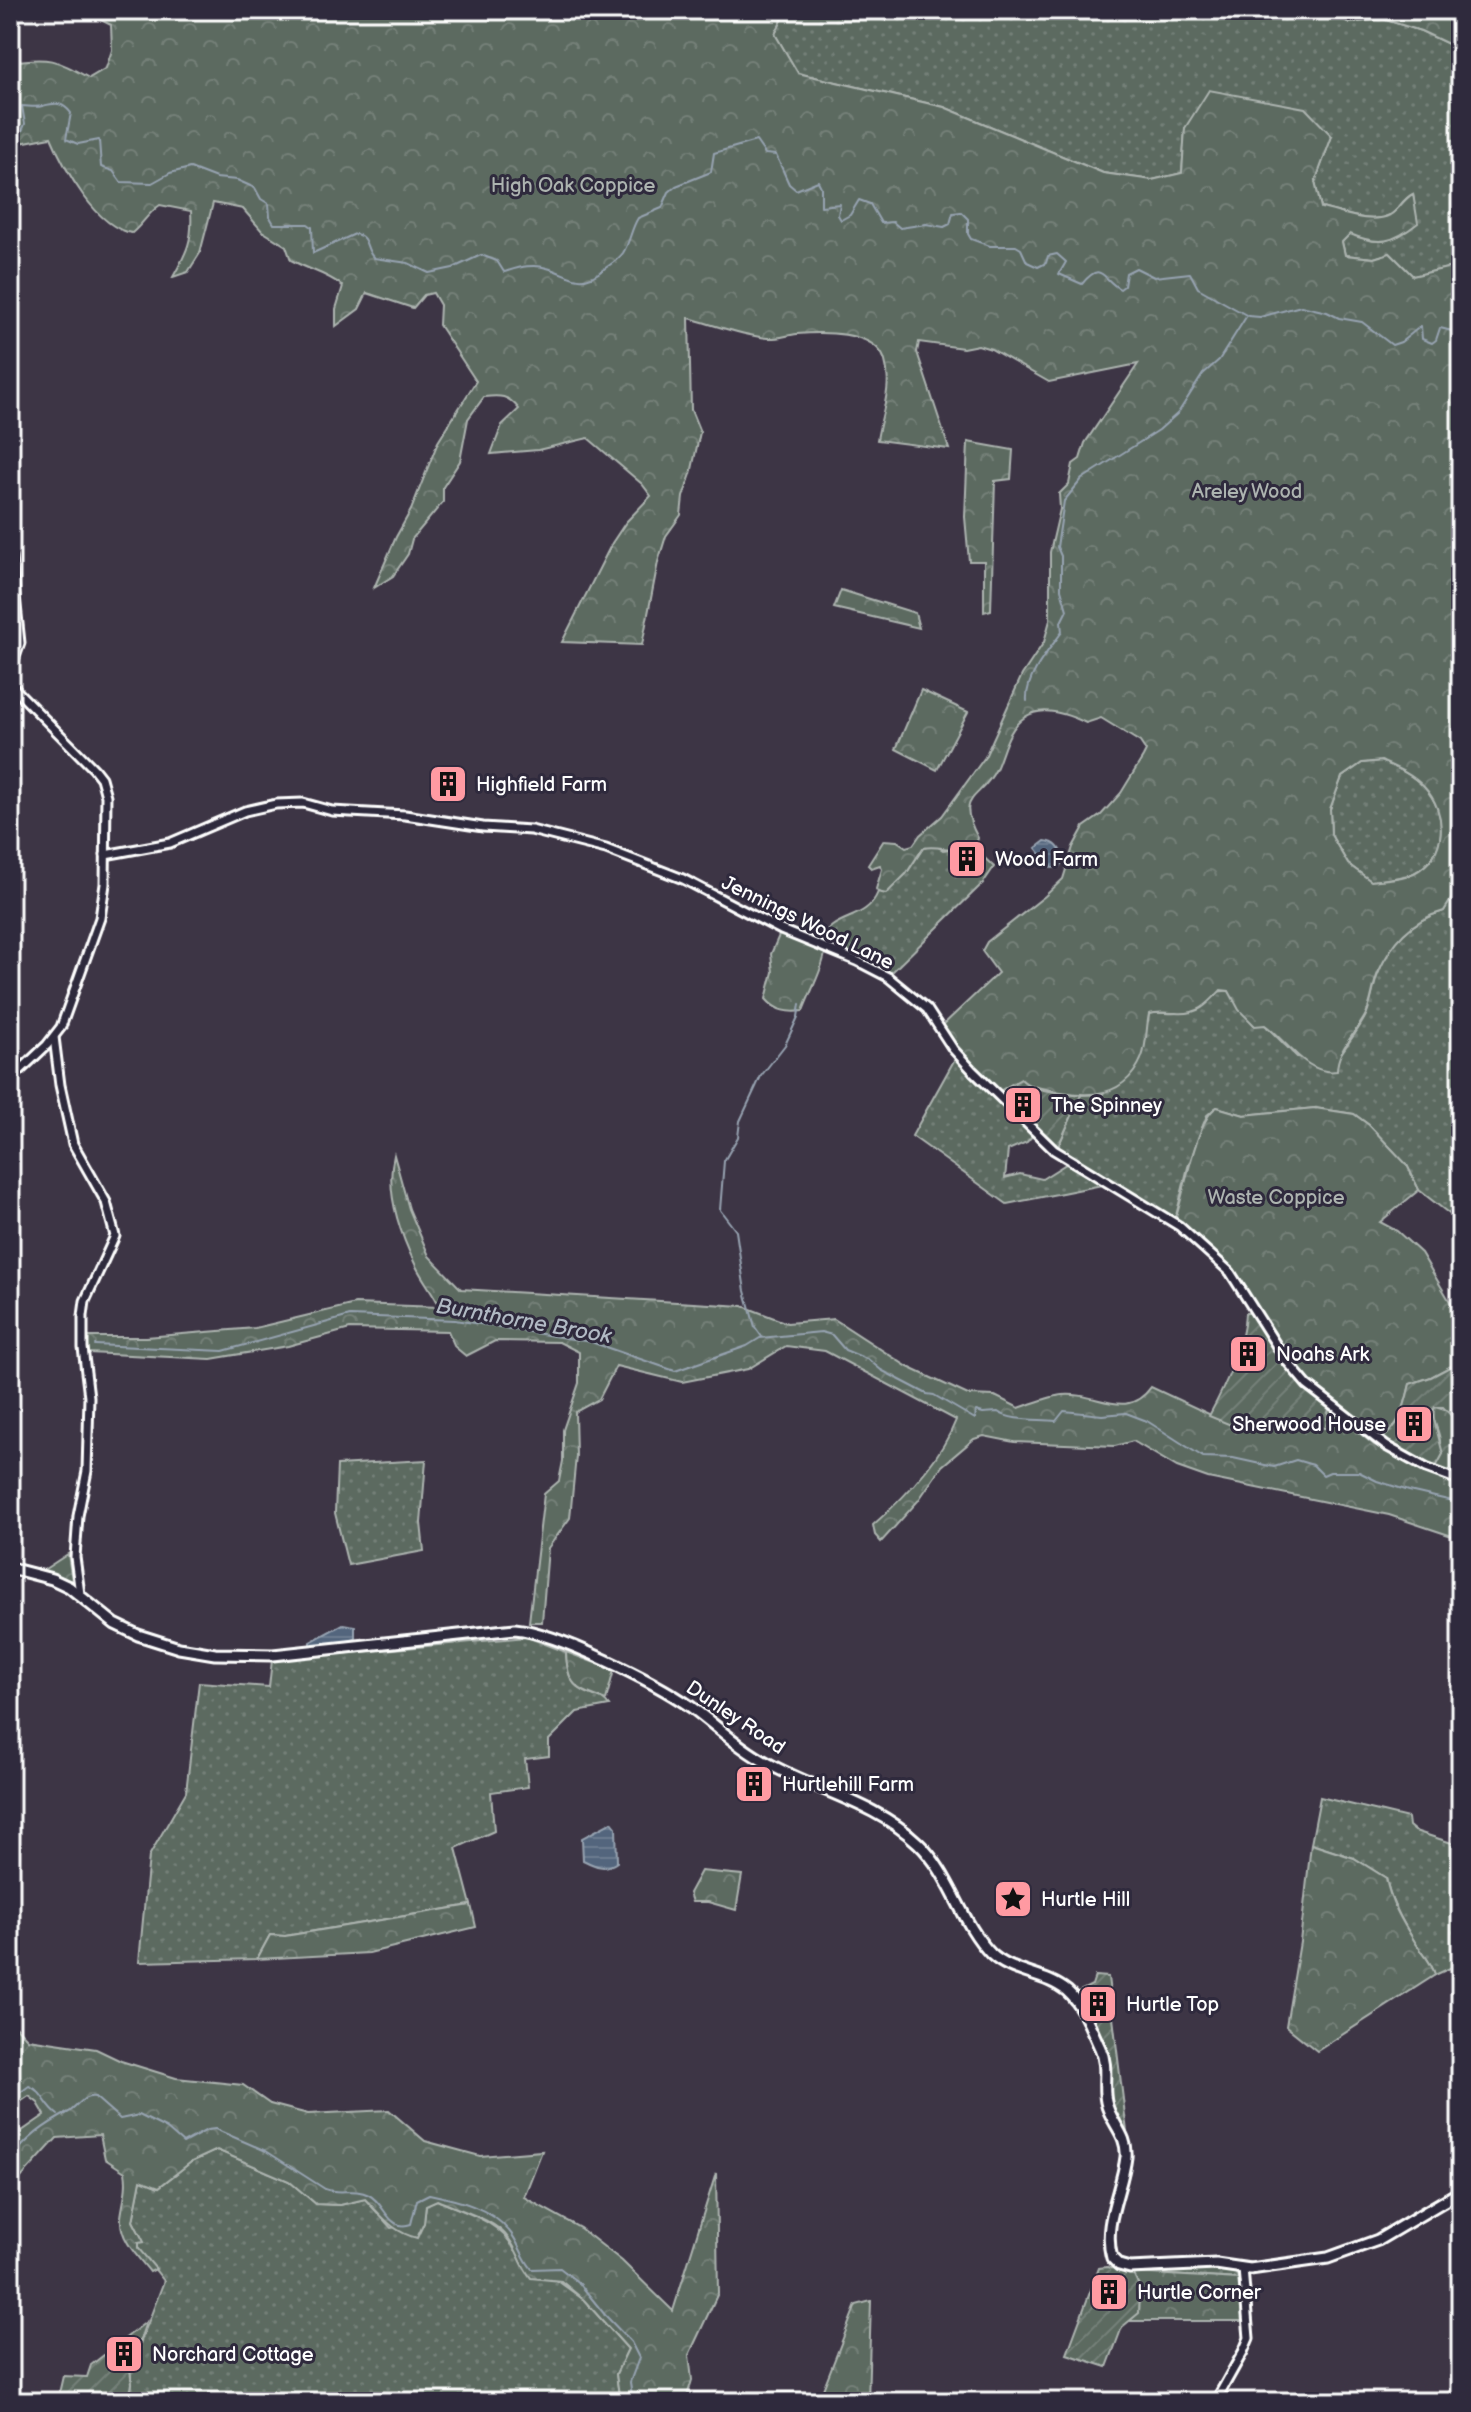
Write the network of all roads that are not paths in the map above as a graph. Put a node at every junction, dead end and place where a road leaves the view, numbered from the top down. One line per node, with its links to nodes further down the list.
1 (10, 548): 2 (street)
2 (10, 671)
3 (10, 684): 4 (street)
4 (105, 855): 5 (street); 7 (street, Jennings Wood Lane)
5 (54, 1037): 6 (street); 9 (street)
6 (10, 1080)
7 (1461, 1481)
8 (10, 1568): 9 (street, Dunley Road)
9 (80, 1594): 11 (street, Dunley Road)
10 (1461, 2191): 11 (street)
11 (1243, 2269): 12 (street)
12 (1215, 2402)

